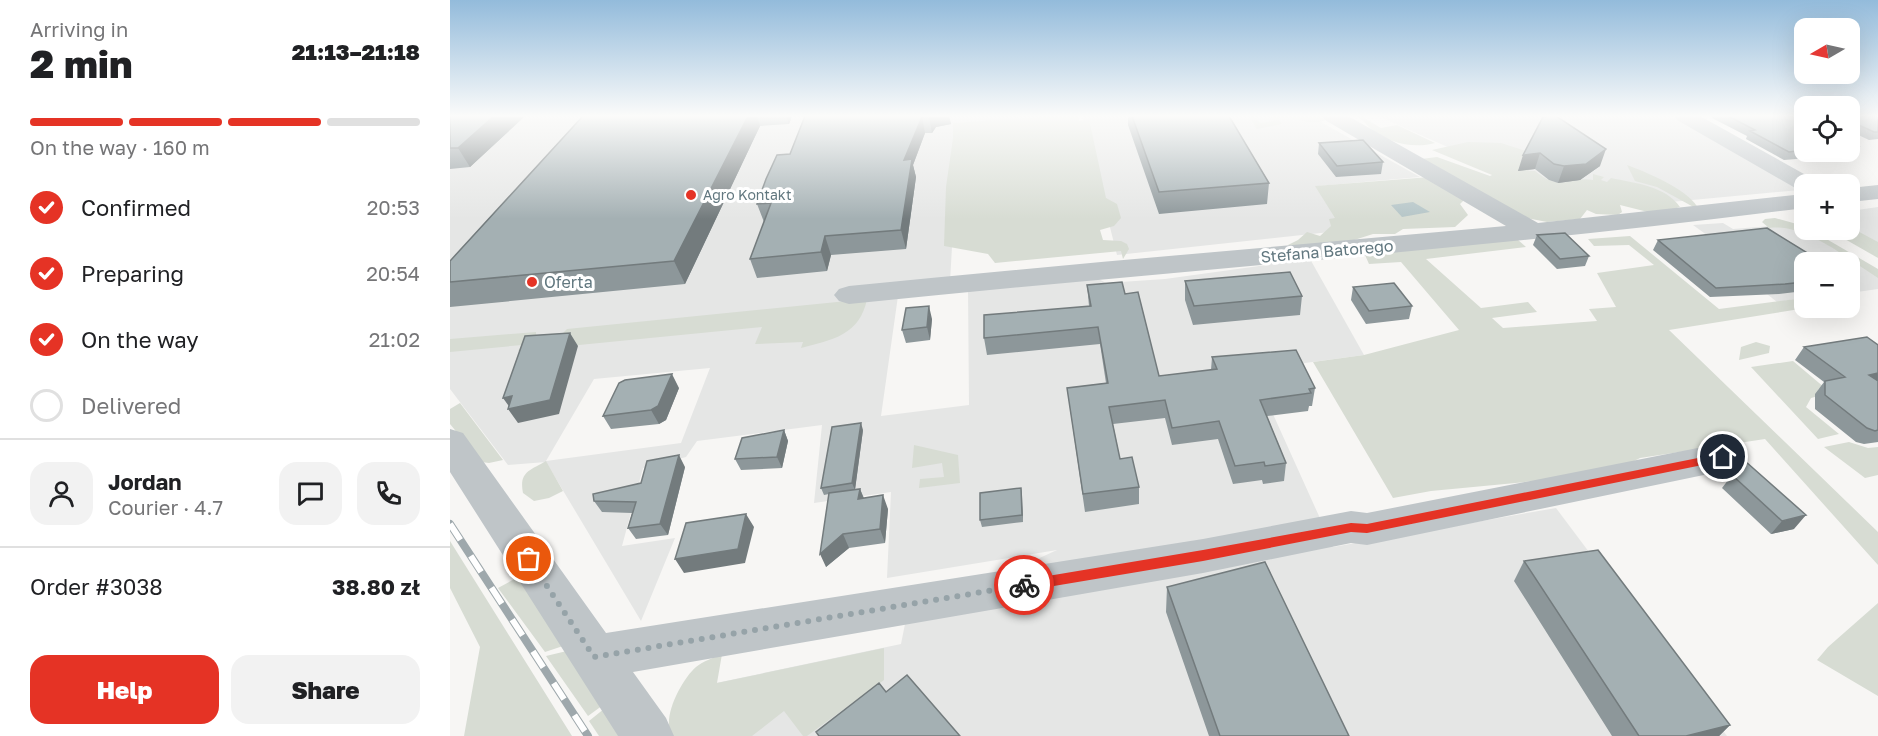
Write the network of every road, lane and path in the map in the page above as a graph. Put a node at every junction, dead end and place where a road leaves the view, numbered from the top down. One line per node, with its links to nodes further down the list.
1 (1392, 150): 7 (street)
2 (1745, 150): 3 (street)
3 (1794, 178)
4 (1878, 192): 5 (street)
5 (1860, 194)
6 (1794, 202): 7 (street, Stefana Batorego)
7 (1533, 231): 8 (street, Stefana Batorego)
8 (849, 295)
9 (450, 442): 11 (street)
10 (1723, 457): 11 (street)
11 (594, 657): 12 (street)
12 (648, 736)

